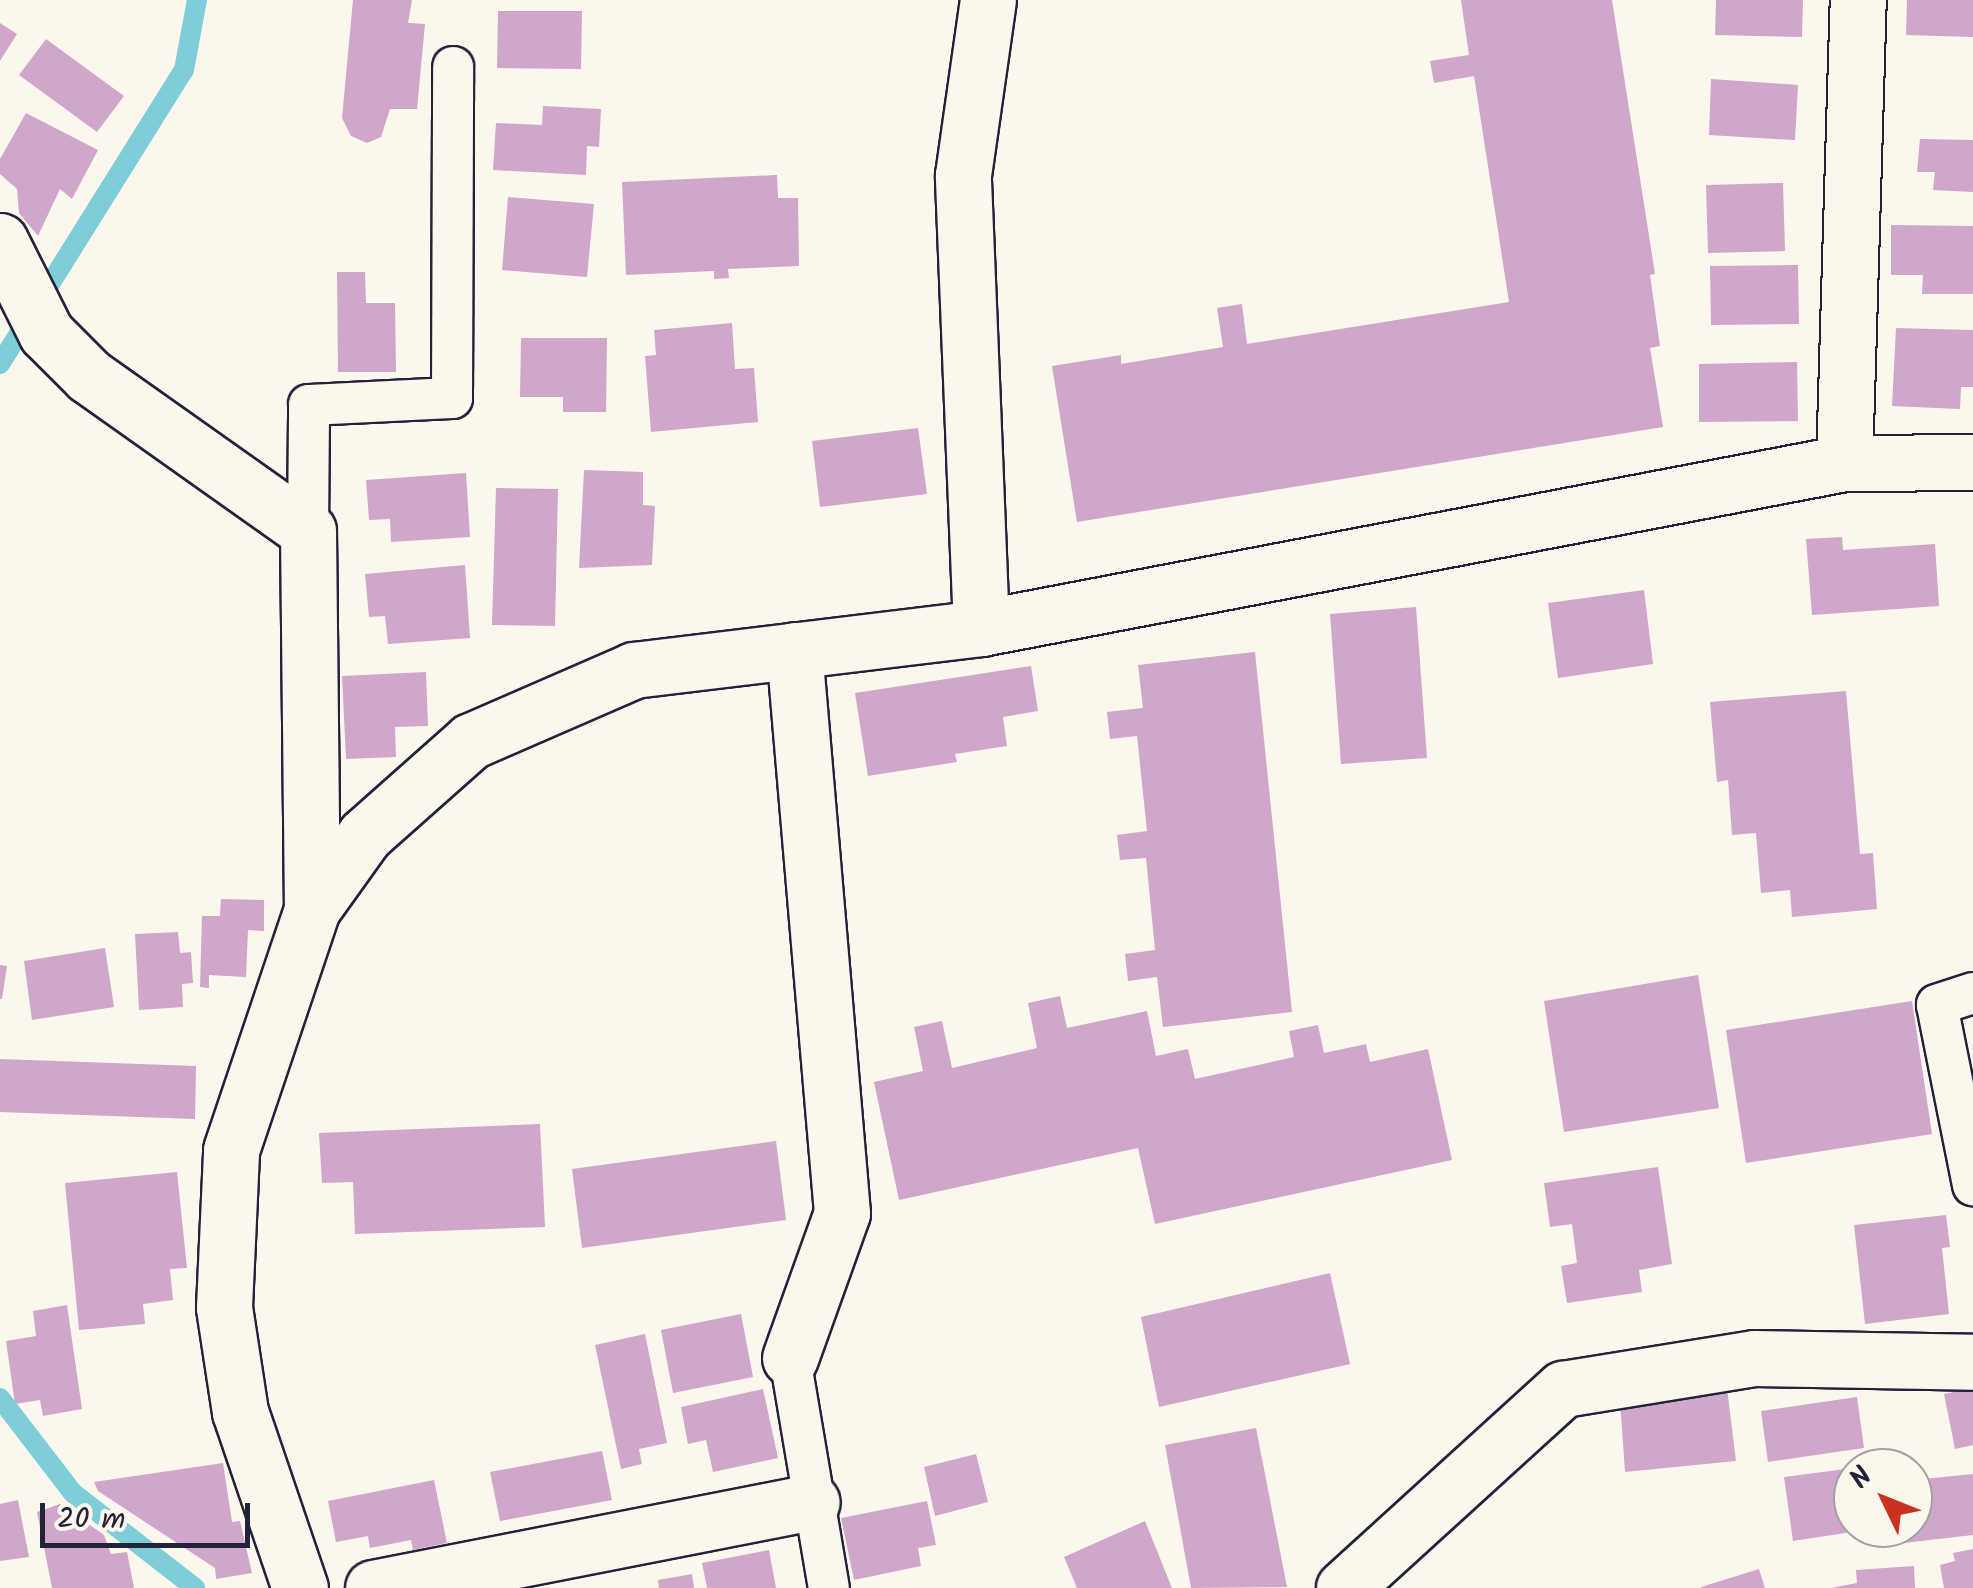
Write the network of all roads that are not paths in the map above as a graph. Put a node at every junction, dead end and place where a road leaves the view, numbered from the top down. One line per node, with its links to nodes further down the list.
1 (988, 0): 8 (street)
2 (1858, 0): 6 (street)
3 (454, 67): 7 (lane)
4 (11, 261): 7 (street)
5 (1973, 462): 6 (street)
6 (1844, 463): 8 (street)
7 (308, 531): 10 (street)
8 (981, 628): 9 (street)
9 (794, 650): 10 (street); 13 (street)
10 (312, 909): 16 (street)
11 (1973, 993): 12 (lane)
12 (1973, 1185)
13 (790, 1358): 15 (lane)
14 (1973, 1362): 19 (street)
15 (812, 1502): 17 (street); 18 (lane)
16 (300, 1588)
17 (373, 1588)
18 (830, 1588)
19 (1344, 1588)

